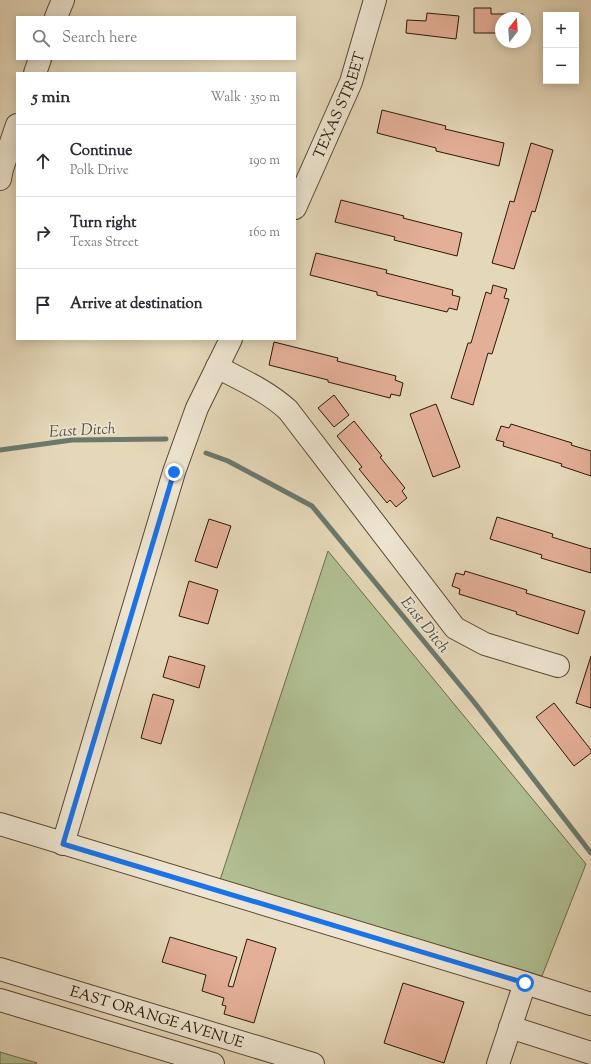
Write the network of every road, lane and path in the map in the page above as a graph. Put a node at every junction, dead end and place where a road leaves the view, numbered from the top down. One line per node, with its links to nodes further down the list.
1 (63, 0): 3 (street)
2 (375, 0): 8 (street, TEXAS STREET)
3 (56, 16)
4 (40, 60): 5 (street)
5 (35, 72)
6 (16, 128): 7 (street)
7 (0, 179)
8 (296, 206)
9 (231, 340): 10 (street)
10 (217, 368): 11 (street); 13 (street)
11 (558, 666)
12 (0, 824): 13 (street)
13 (63, 844): 15 (street)
14 (0, 969): 18 (street, EAST ORANGE AVENUE)
15 (525, 983): 17 (street); 19 (street)
16 (0, 1000): 21 (street, EAST ORANGE AVENUE)
17 (591, 1004)
18 (193, 1027): 21 (street); 23 (street, EAST ORANGE AVENUE)
19 (510, 1027): 20 (street); 24 (street)
20 (591, 1053)
21 (183, 1060): 22 (street, EAST ORANGE AVENUE)
22 (213, 1064)
23 (313, 1064)
24 (498, 1064)

